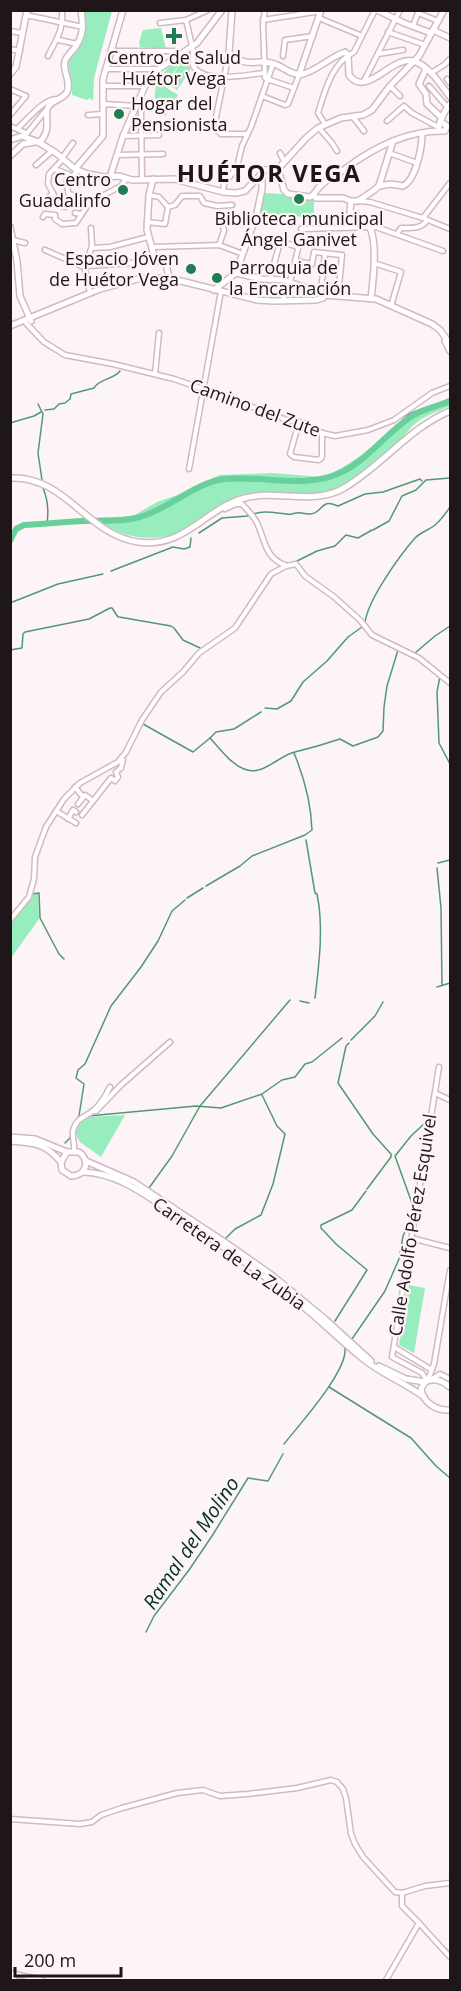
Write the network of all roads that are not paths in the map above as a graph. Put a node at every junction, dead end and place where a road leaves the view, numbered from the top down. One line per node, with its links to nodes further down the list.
1 (62, 10): 18 (street)
2 (81, 10): 20 (street)
3 (123, 10): 36 (street)
4 (208, 10): 16 (street)
5 (222, 10): 32 (street)
6 (232, 10): 37 (street)
7 (265, 10): 15 (street)
8 (376, 10): 14 (street); 27 (street)
9 (400, 10): 14 (street)
10 (444, 10): 17 (street)
11 (418, 12): 17 (street); 21 (street)
12 (27, 13): 18 (street); 25 (street)
13 (321, 13): 15 (street); 26 (street); 27 (street)
14 (395, 19): 21 (street); 23 (street)
15 (263, 20): 45 (street)
16 (186, 21): 19 (street); 32 (street)
17 (438, 21): 24 (street)
18 (63, 22): 20 (street); 29 (street)
19 (160, 23)
20 (83, 27): 30 (street)
21 (413, 27): 24 (street)
22 (10, 31): 25 (street)
23 (388, 32): 31 (street); 40 (street)
24 (432, 32): 28 (street); 31 (street)
25 (23, 33): 35 (street)
26 (314, 36): 42 (street); 53 (street)
27 (362, 36): 39 (street)
28 (450, 39)
29 (58, 40): 30 (street); 41 (street)
30 (77, 44): 68 (street)
31 (425, 45): 44 (street)
32 (192, 47): 38 (street); 54 (street)
33 (10, 49): 35 (street)
34 (403, 50): 40 (street)
35 (20, 51): 47 (street)
36 (111, 51): 38 (street); 48 (street)
37 (229, 53): 45 (street); 54 (street)
38 (179, 55): 49 (street)
39 (348, 55): 53 (street); 57 (street); 80 (street)
40 (377, 55): 57 (street)
41 (48, 56)
42 (282, 56)
43 (450, 59): 50 (street)
44 (415, 61): 50 (street); 57 (street); 60 (street)
45 (263, 62): 46 (street); 51 (street)
46 (273, 64): 53 (street); 55 (street)
47 (13, 67): 52 (street)
48 (106, 69): 49 (street); 58 (street)
49 (159, 69): 59 (street)
50 (429, 71): 56 (street); 64 (street)
51 (264, 73): 54 (street); 55 (street)
52 (10, 74)
53 (299, 75): 62 (street)
54 (225, 76): 85 (street)
55 (267, 79): 62 (street); 65 (street)
56 (437, 81): 61 (street); 67 (street)
57 (364, 82)
58 (103, 86): 59 (street); 69 (street)
59 (145, 86): 70 (street)
60 (390, 86): 66 (street); 78 (street)
61 (429, 86): 64 (street); 71 (street)
62 (294, 88): 65 (street)
63 (10, 89): 72 (street)
64 (424, 92): 81 (street)
65 (262, 96): 85 (street)
66 (400, 96)
67 (450, 97)
68 (58, 99): 73 (street); 82 (street)
69 (106, 104): 70 (street); 75 (street)
70 (136, 106): 89 (street)
71 (449, 106): 81 (street)
72 (13, 108): 77 (street)
73 (47, 109): 91 (street); 93 (street)
74 (141, 111): 87 (street)
75 (103, 114): 76 (street); 109 (street)
76 (88, 115)
77 (10, 116)
78 (353, 117): 80 (street); 84 (street)
79 (387, 121): 81 (street)
80 (325, 124): 83 (street)
81 (445, 126): 86 (street)
82 (14, 128): 91 (street)
83 (318, 128): 96 (street); 104 (street)
84 (364, 131)
85 (246, 134): 119 (street)
86 (422, 134): 92 (street); 105 (street)
87 (141, 135): 88 (street); 89 (street); 101 (street)
88 (159, 135)
89 (123, 136): 100 (street)
90 (11, 140): 91 (street)
91 (23, 141): 93 (street); 102 (street)
92 (393, 141): 98 (street); 122 (street)
93 (37, 142): 95 (street)
94 (73, 143): 103 (street)
95 (53, 150): 103 (street); 106 (street)
96 (337, 151)
97 (280, 153): 104 (street)
98 (389, 153): 105 (street); 117 (street)
99 (163, 154): 101 (street)
100 (116, 155): 101 (street); 111 (street)
101 (141, 155): 115 (street)
102 (10, 156)
103 (62, 158): 107 (street); 109 (street)
104 (284, 161): 108 (street)
105 (417, 164): 117 (street)
106 (36, 165)
107 (54, 169): 110 (street); 120 (street)
108 (278, 169): 112 (street); 122 (street)
109 (76, 170): 110 (street); 111 (street)
110 (70, 177): 126 (street)
111 (111, 177): 113 (street)
112 (260, 177): 119 (street); 150 (street)
113 (126, 179): 115 (street); 126 (street)
114 (153, 179): 115 (street); 118 (street); 121 (street)
115 (142, 180)
116 (450, 183): 134 (street)
117 (379, 186): 125 (street)
118 (201, 192): 119 (street); 127 (street); 129 (street)
119 (223, 192)
120 (53, 193): 123 (street); 128 (street)
121 (149, 195): 129 (street); 135 (street)
122 (313, 195): 124 (street)
123 (49, 197)
124 (351, 201): 125 (street); 140 (street)
125 (358, 201): 134 (street)
126 (89, 203): 131 (street)
127 (231, 205)
128 (65, 207)
129 (168, 207): 135 (street)
130 (75, 213): 131 (street)
131 (81, 214): 133 (street)
132 (221, 216): 145 (street)
133 (43, 217)
134 (425, 219): 139 (street); 141 (street)
135 (147, 222): 142 (street)
136 (10, 227): 143 (street)
137 (91, 228): 147 (street)
138 (300, 229): 140 (street)
139 (450, 229)
140 (371, 232): 141 (street); 154 (street)
141 (397, 234): 149 (street)
142 (148, 237): 146 (street); 147 (street)
143 (12, 238): 144 (street); 167 (street)
144 (25, 243)
145 (219, 245): 146 (street); 150 (street)
146 (153, 247): 152 (street)
147 (92, 248): 155 (street)
148 (45, 250): 155 (street)
149 (443, 251)
150 (243, 254): 156 (street)
151 (325, 254): 153 (street); 162 (street); 163 (street)
152 (155, 259): 155 (street); 157 (street)
153 (296, 261): 158 (street); 159 (street)
154 (374, 262): 164 (street); 166 (street)
155 (87, 267): 161 (street)
156 (236, 273): 158 (street); 160 (street)
157 (169, 278): 160 (street); 161 (street)
158 (270, 279): 159 (street)
159 (292, 283): 162 (street); 165 (street)
160 (218, 290): 165 (street); 173 (street)
161 (90, 293): 167 (street)
162 (320, 294): 163 (street); 165 (street)
163 (338, 296): 164 (street)
164 (371, 299): 166 (street)
165 (284, 302)
166 (391, 306): 170 (street)
167 (29, 320): 168 (street); 171 (street, Camino del Zute)
168 (11, 329)
169 (159, 333): 171 (street)
170 (450, 343)
171 (155, 374): 173 (street, Camino del Zute)
172 (450, 386): 176 (street, Camino del Zute)
173 (203, 389): 175 (street, Camino del Zute); 177 (street)
174 (450, 411): 179 (street)
175 (299, 422): 176 (street, Camino del Zute); 176 (street)
176 (322, 433)
177 (189, 469)
178 (10, 478): 179 (street)
179 (221, 508): 180 (street)
180 (286, 566): 181 (street); 182 (street)
181 (450, 683)
182 (121, 759): 183 (street); 185 (street)
183 (75, 787): 184 (street); 187 (street)
184 (83, 797): 185 (street); 186 (street)
185 (93, 801): 189 (street)
186 (78, 804)
187 (56, 811): 190 (street); 192 (street)
188 (76, 812): 190 (street)
189 (81, 815)
190 (68, 819): 191 (street)
191 (76, 823)
192 (10, 920)
193 (170, 1042): 198 (street)
194 (439, 1067): 196 (street, Calle Adolfo Pérez Esquivel)
195 (110, 1087): 198 (street)
196 (435, 1093): 197 (street); 204 (street, Calle Adolfo Pérez Esquivel)
197 (450, 1100)
198 (92, 1112): 200 (street)
199 (10, 1139): 200 (street); 202 (street)
200 (71, 1151): 201 (street); 202 (street)
201 (86, 1161): 203 (street); 210 (street, Carretera de La Zubia)
202 (61, 1162): 203 (street)
203 (83, 1172): 212 (street, Carretera de La Zubia)
204 (411, 1238): 205 (street); 207 (street, Calle Adolfo Pérez Esquivel)
205 (450, 1248)
206 (450, 1270): 208 (street)
207 (394, 1347): 208 (street); 210 (street)
208 (432, 1370): 210 (street)
209 (450, 1379): 210 (street)
210 (428, 1380): 211 (street, Carretera de La Zubia); 212 (street)
211 (450, 1387)
212 (424, 1397): 213 (street, Carretera de La Zubia)
213 (449, 1411)
214 (10, 1819): 216 (street)
215 (450, 1882): 216 (street)
216 (402, 1893): 217 (street)
217 (419, 1923): 218 (street); 222 (street)
218 (450, 1957)
219 (13, 1973): 220 (street); 221 (street)
220 (13, 1980)
221 (42, 1980)
222 (386, 1980)

